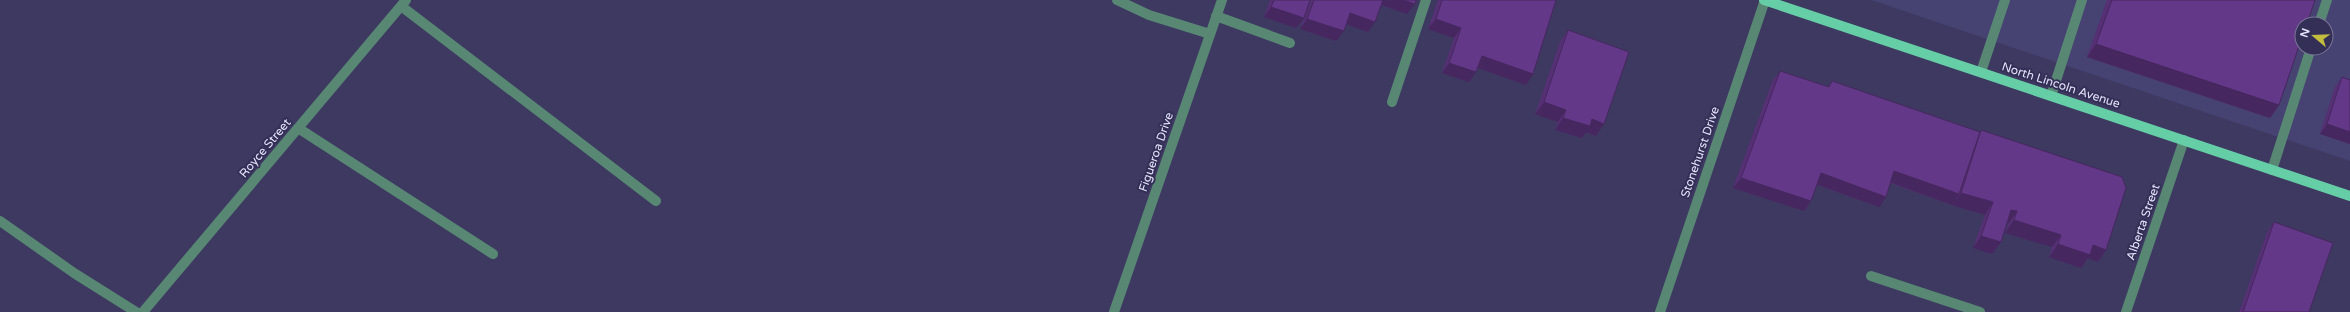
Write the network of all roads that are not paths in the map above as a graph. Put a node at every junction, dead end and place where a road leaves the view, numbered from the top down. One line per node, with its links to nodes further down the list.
1 (1117, 0): 11 (street)
2 (1222, 0): 9 (street, Figueroa Drive)
3 (1426, 0): 16 (street)
4 (1765, 0): 14 (main road, North Lincoln Avenue); 28 (street, Stonehurst Drive)
5 (2005, 0): 14 (street)
6 (2082, 0): 15 (street)
7 (2327, 0): 10 (street)
8 (404, 3): 17 (street, Royce Street); 21 (street)
9 (1216, 16): 11 (street, Figueroa Drive); 12 (street)
10 (2322, 16)
11 (1210, 34): 27 (street, Figueroa Drive)
12 (1290, 43)
13 (2308, 56): 19 (street)
14 (1981, 72): 15 (main road, North Lincoln Avenue)
15 (2052, 96): 18 (main road, North Lincoln Avenue)
16 (1392, 102)
17 (298, 128): 23 (street); 26 (street, Royce Street)
18 (2184, 140): 19 (main road, North Lincoln Avenue); 30 (street, Alberta Street)
19 (2272, 170): 20 (main road, North Lincoln Avenue)
20 (2350, 196)
21 (656, 201)
22 (0, 221): 25 (street)
23 (493, 254)
24 (1871, 276): 29 (street)
25 (136, 312)
26 (143, 312)
27 (1114, 312)
28 (1660, 312)
29 (1980, 312)
30 (2126, 312)

